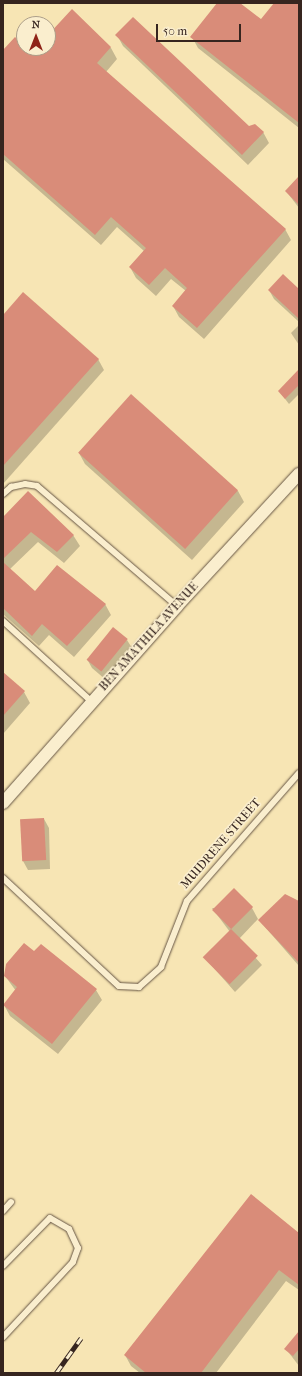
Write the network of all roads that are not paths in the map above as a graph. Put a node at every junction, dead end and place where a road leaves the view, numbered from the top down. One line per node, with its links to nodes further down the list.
1 (299, 474): 3 (street, BEN AMATHILA AVENUE)
2 (3, 494): 3 (lane)
3 (177, 606): 5 (street, BEN AMATHILA AVENUE)
4 (3, 622): 5 (lane)
5 (92, 702): 7 (street, BEN AMATHILA AVENUE)
6 (299, 773): 8 (lane, MUIDRENE STREET)
7 (3, 803)
8 (3, 878)
9 (11, 1202): 10 (lane)
10 (3, 1211)
11 (3, 1266): 12 (lane)
12 (3, 1337)

